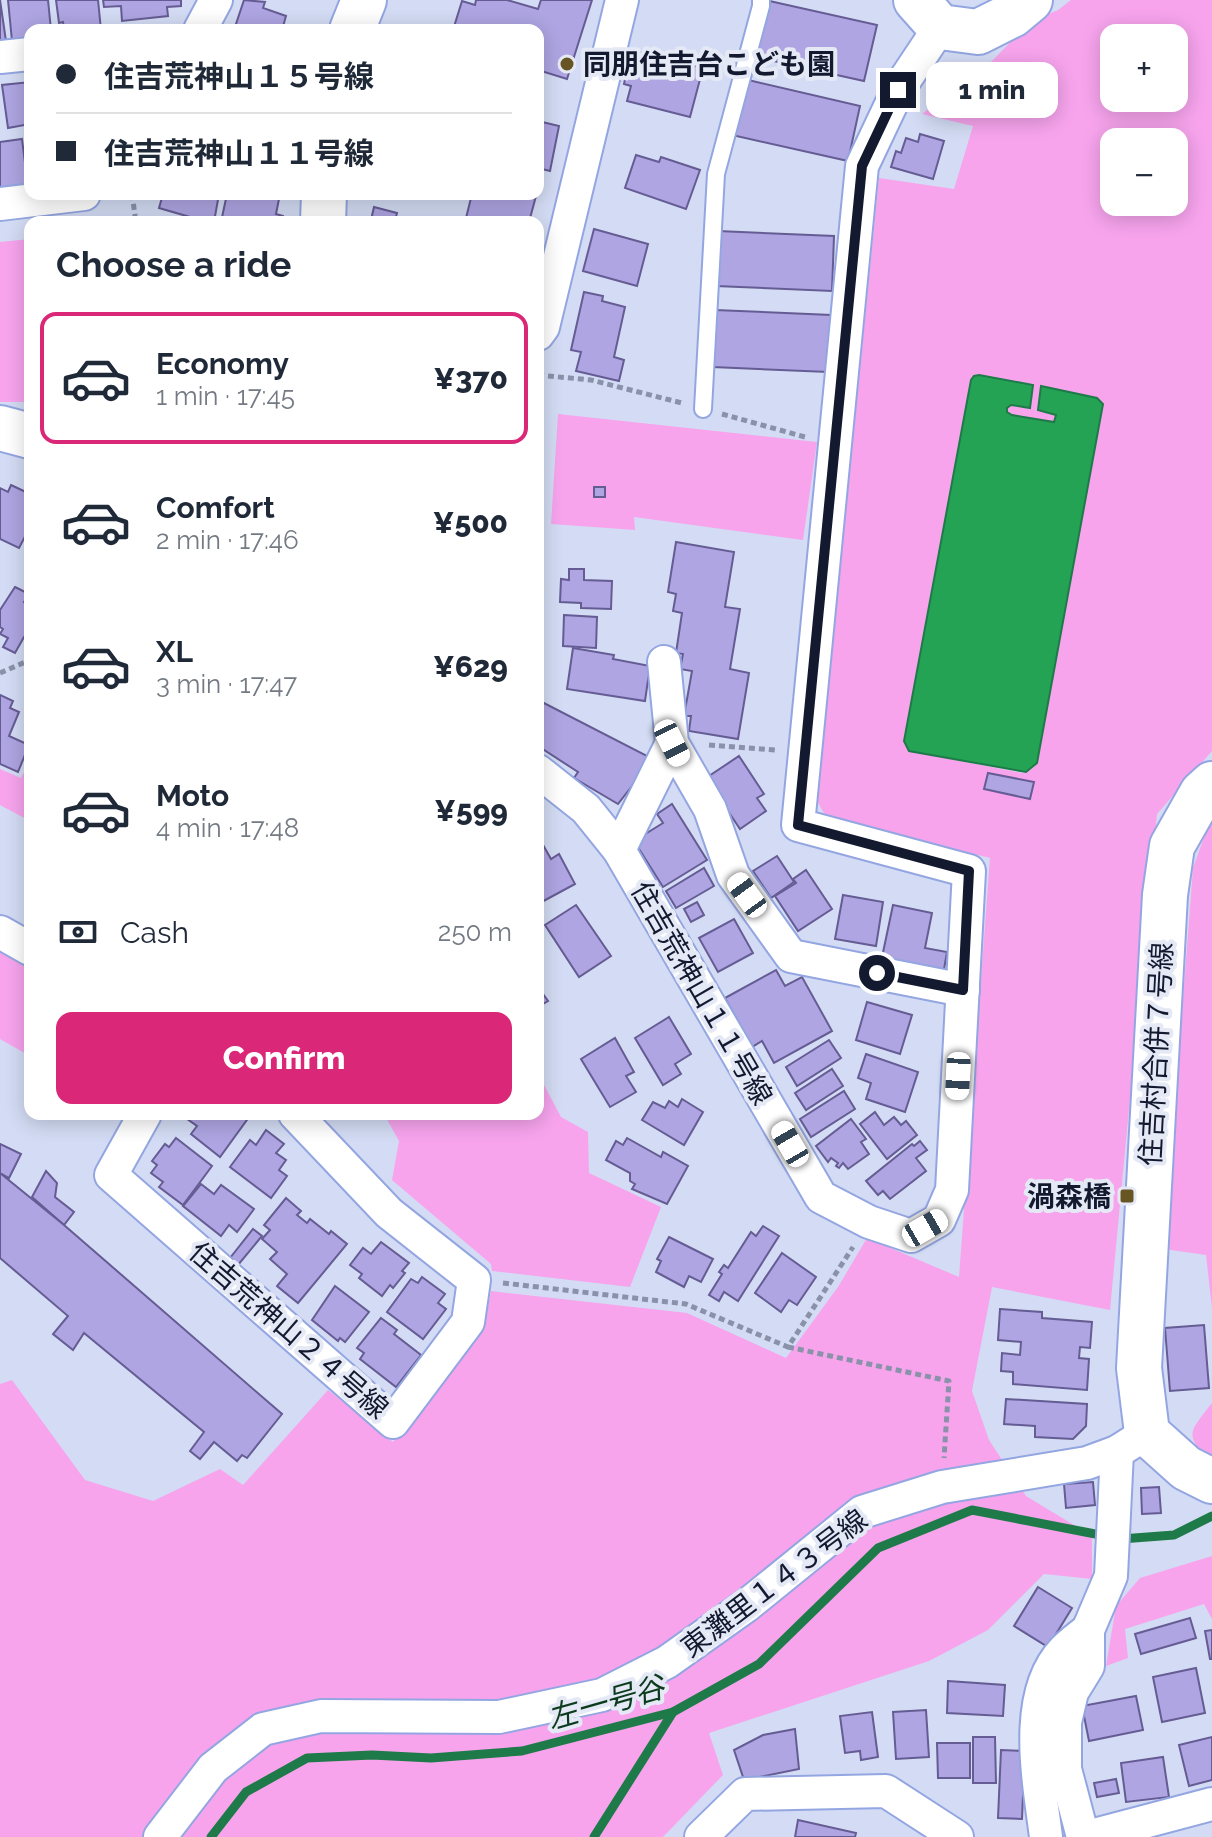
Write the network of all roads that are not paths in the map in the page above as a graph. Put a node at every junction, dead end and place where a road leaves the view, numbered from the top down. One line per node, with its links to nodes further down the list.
1 (216, 0): 7 (street)
2 (364, 0): 8 (street)
3 (622, 0): 13 (street)
4 (761, 0): 14 (lane)
5 (1030, 0): 6 (street)
6 (928, 14): 24 (street, 住吉荒神山１１号線)
7 (203, 24)
8 (354, 24)
9 (24, 55): 10 (street)
10 (0, 57)
11 (34, 200): 12 (street)
12 (0, 204)
13 (544, 323)
14 (703, 409)
15 (0, 428): 16 (street)
16 (24, 434)
17 (664, 662): 18 (street)
18 (672, 743): 21 (street); 24 (street)
19 (544, 776): 21 (street, 住吉荒神山１１号線)
20 (1212, 784): 27 (street, 住吉村合併７号線)
21 (619, 850): 24 (street, 住吉荒神山１１号線)
22 (0, 932): 23 (street)
23 (24, 946)
24 (963, 990)
25 (142, 1120): 26 (street, 住吉荒神山２４号線)
26 (301, 1120)
27 (1132, 1442): 28 (street); 29 (street); 31 (street, 東灘里１４３号線)
28 (1199, 1474)
29 (1088, 1630): 34 (street); 35 (street)
30 (1212, 1804): 35 (street)
31 (160, 1837)
32 (701, 1837): 33 (street)
33 (957, 1837)
34 (1046, 1837)
35 (1085, 1837)

